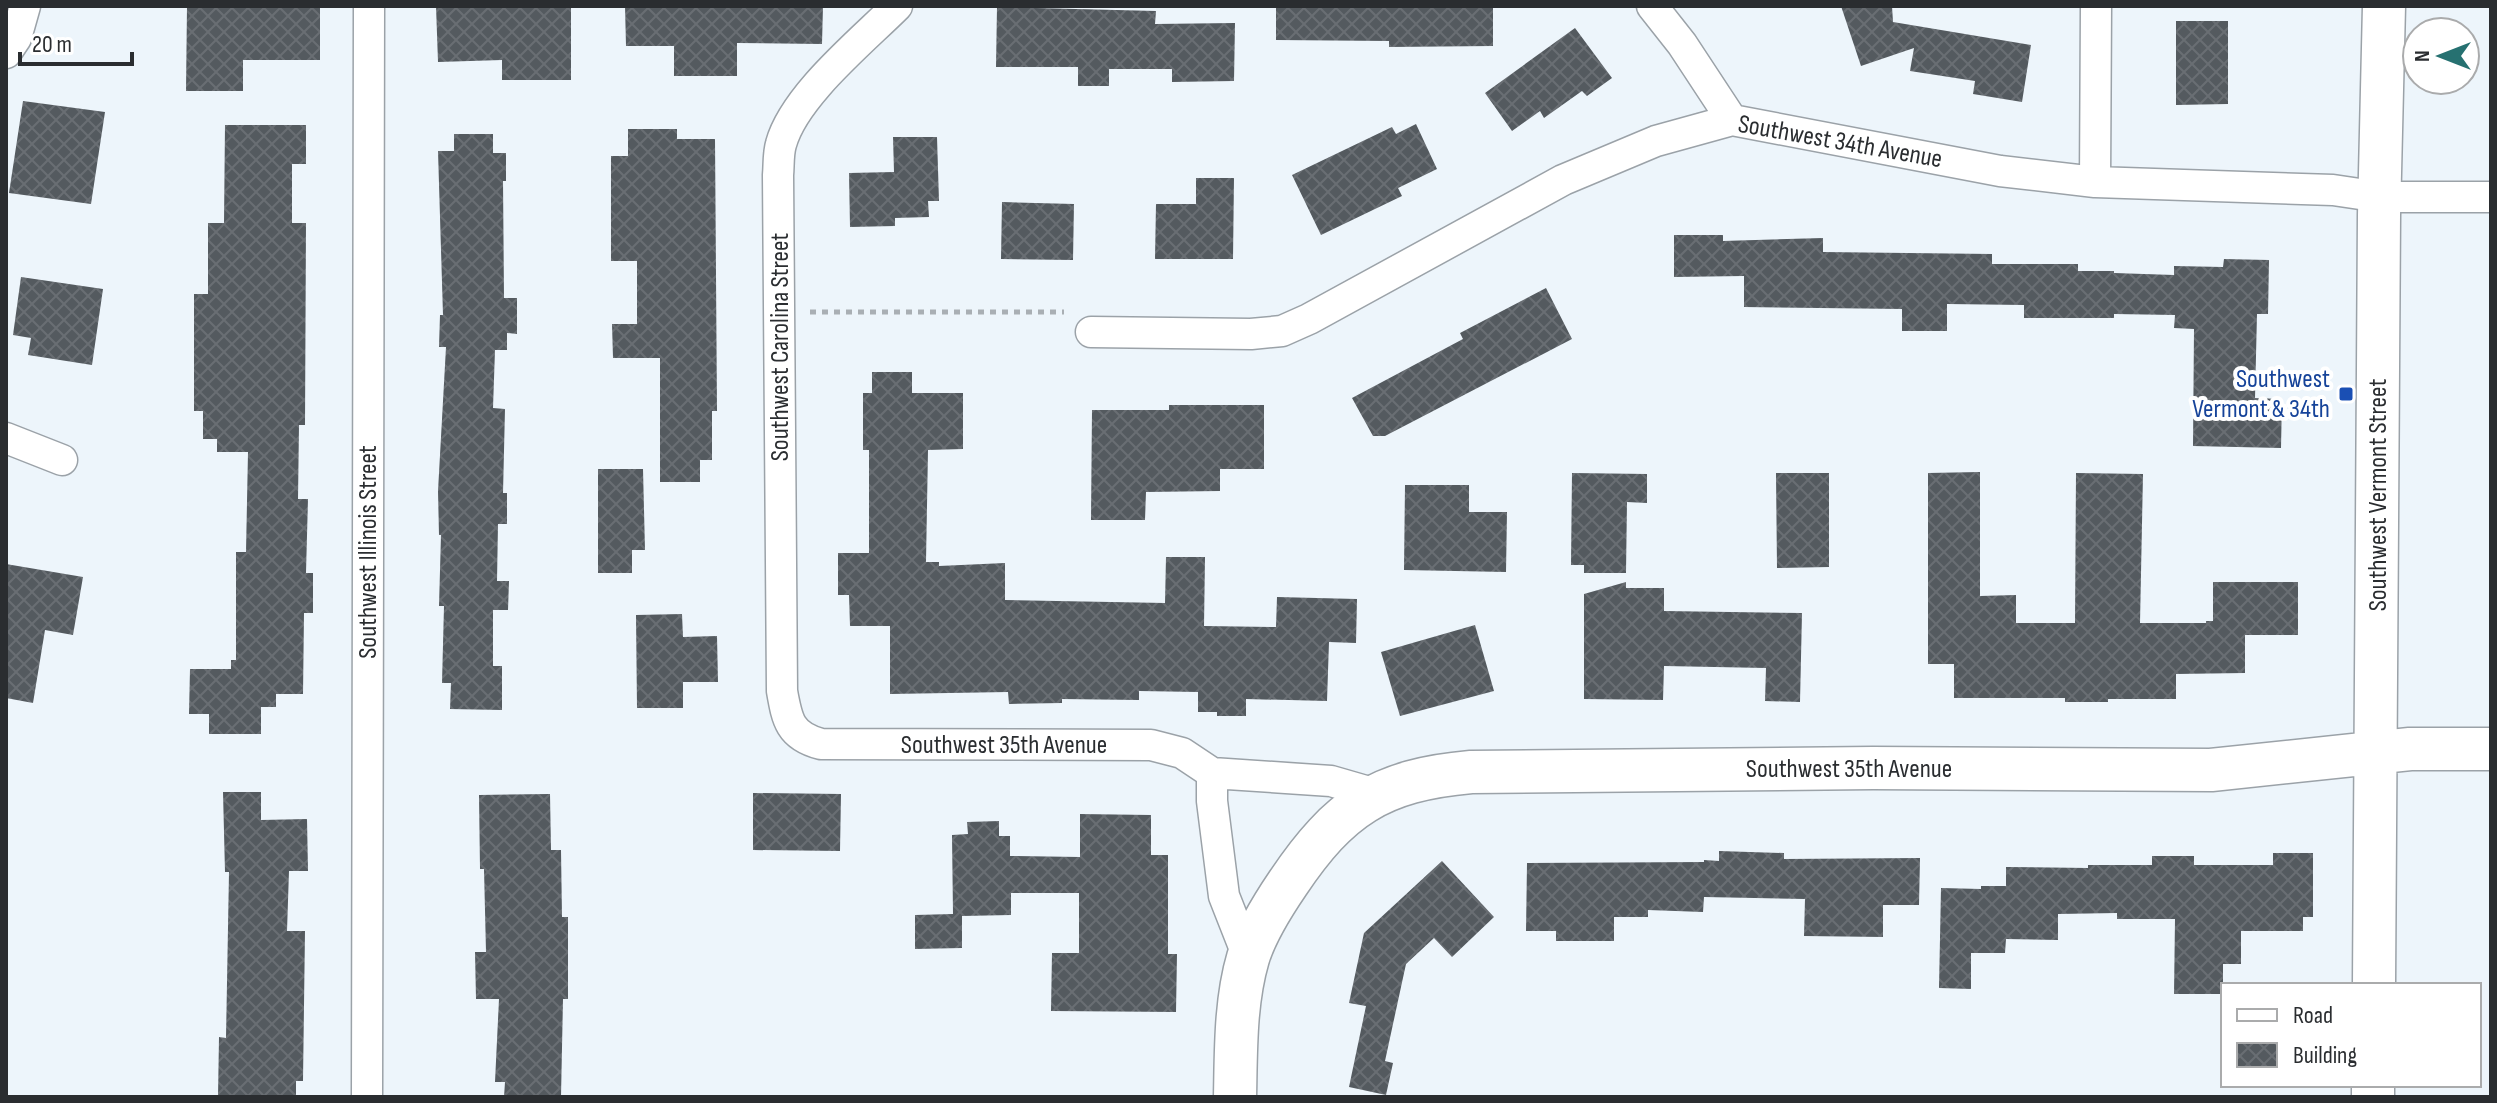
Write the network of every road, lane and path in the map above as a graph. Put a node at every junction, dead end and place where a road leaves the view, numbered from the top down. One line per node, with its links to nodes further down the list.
1 (25, 6): 7 (street)
2 (369, 6): 23 (street, Southwest Illinois Street)
3 (897, 6): 12 (street, Southwest Carolina Street)
4 (1652, 6): 8 (street)
5 (2096, 6): 9 (street)
6 (2384, 6): 10 (street, Southwest Vermont Street)
7 (6, 53)
8 (1732, 120): 9 (street, Southwest 34th Avenue); 13 (street, Southwest 34th Avenue)
9 (2095, 182): 10 (street, Southwest 34th Avenue)
10 (2380, 197): 11 (street, Southwest 34th Avenue); 18 (street, Southwest Vermont Street)
11 (2491, 197)
12 (781, 312): 13 (path); 16 (street, Southwest Carolina Street)
13 (1091, 332)
14 (6, 438): 15 (street)
15 (62, 460)
16 (794, 730): 19 (street, Southwest 35th Avenue)
17 (2491, 749): 18 (street, Southwest 35th Avenue)
18 (2377, 753): 20 (street, Southwest 35th Avenue); 22 (street, Southwest Vermont Street)
19 (1212, 773): 20 (street, Southwest 35th Avenue); 21 (street)
20 (1376, 794): 21 (street)
21 (1248, 957): 24 (street)
22 (2374, 983)
23 (367, 1097)
24 (1235, 1097)

